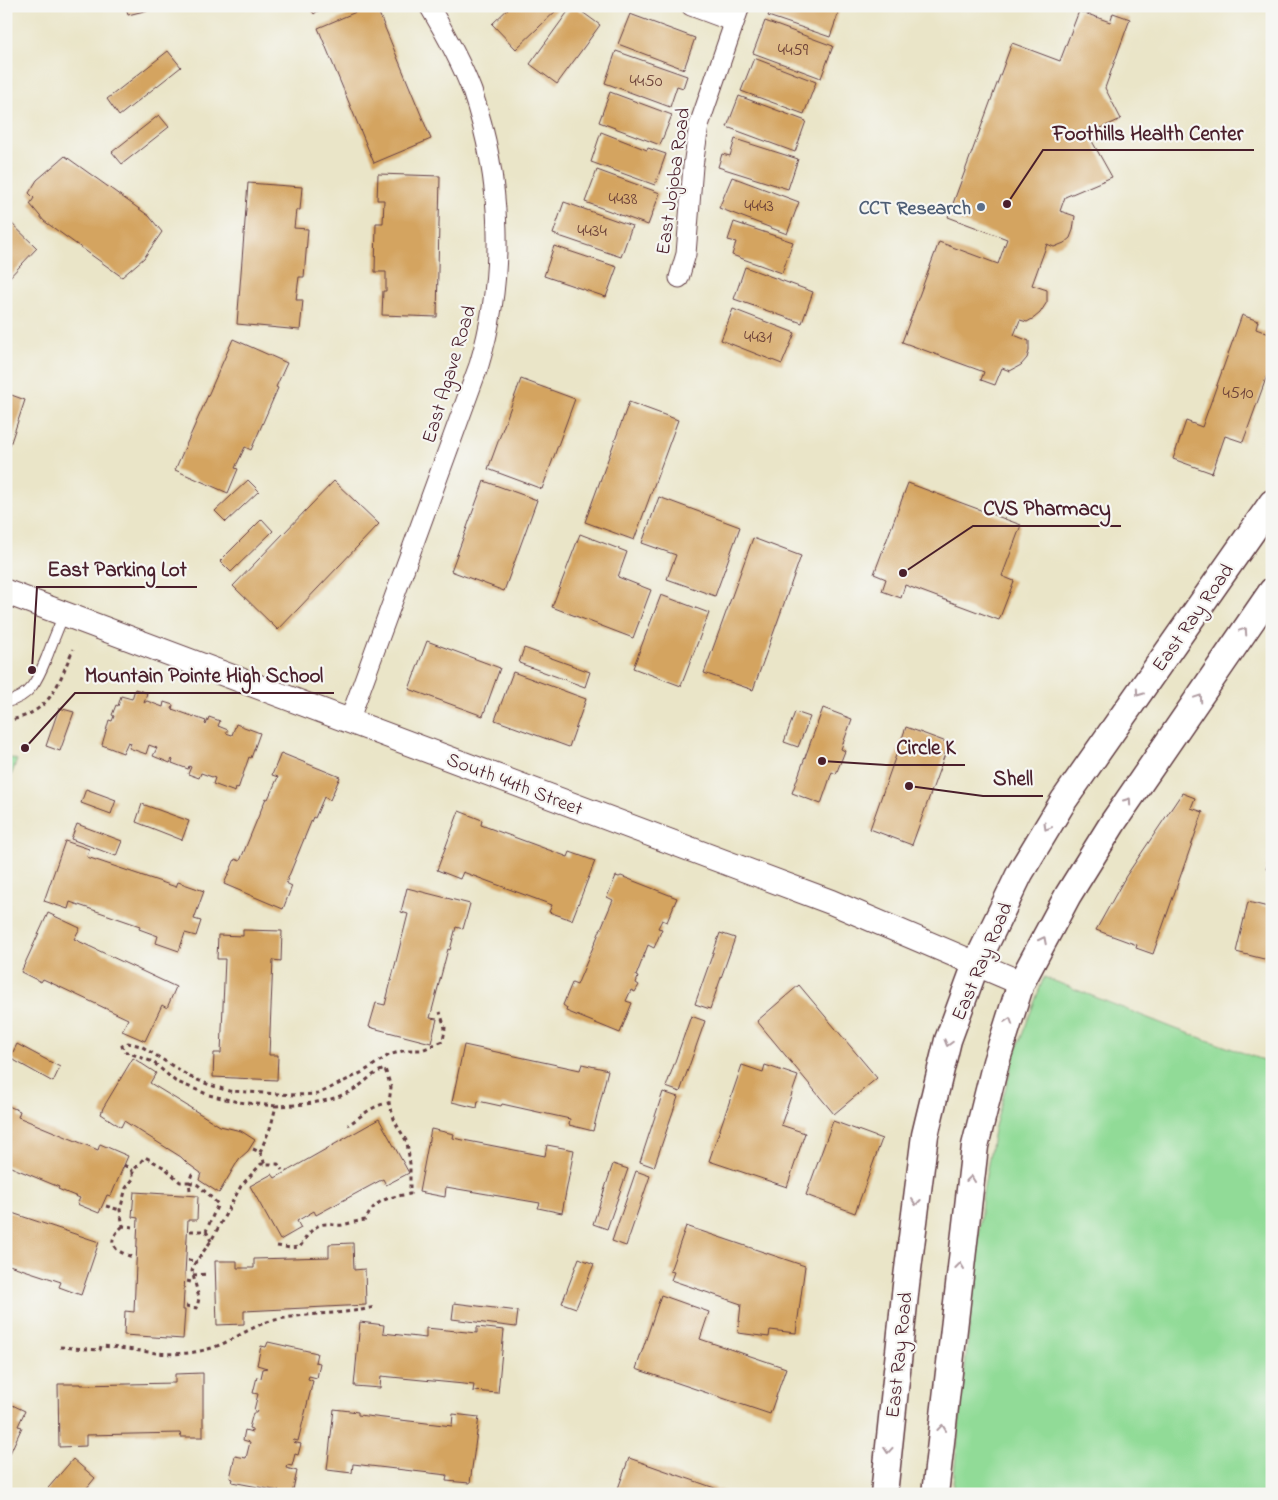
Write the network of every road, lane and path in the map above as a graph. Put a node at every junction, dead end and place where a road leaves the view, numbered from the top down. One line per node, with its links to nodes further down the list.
1 (429, 6): 10 (street, East Agave Road)
2 (691, 6): 3 (street)
3 (737, 14): 4 (street, East Jojoba Road)
4 (679, 278)
5 (1272, 502): 11 (main road, East Ray Road, one-way to 11)
6 (1272, 591): 12 (main road, one-way to 6)
7 (6, 592): 8 (street, South 44th Street)
8 (64, 613): 9 (lane); 10 (street, South 44th Street)
9 (6, 702)
10 (349, 721): 11 (street, South 44th Street)
11 (976, 964): 12 (street, South 44th Street); 44 (main road, East Ray Road, one-way to 44)
12 (1021, 983): 45 (main road, one-way to 12)
13 (440, 1012): 15 (path)
14 (389, 1103): 15 (path); 16 (path); 33 (path)
15 (276, 1106): 18 (path)
16 (348, 1125)
17 (252, 1149): 18 (path)
18 (260, 1152): 19 (path)
19 (265, 1164): 21 (path); 32 (path)
20 (124, 1165): 22 (path)
21 (282, 1170)
22 (133, 1171): 24 (path); 27 (path)
23 (192, 1171): 24 (path)
24 (189, 1182): 25 (path); 31 (path)
25 (190, 1190)
26 (106, 1206): 27 (path)
27 (120, 1210): 28 (path)
28 (122, 1226): 29 (path); 34 (path)
29 (133, 1227)
30 (190, 1231): 31 (path)
31 (206, 1231): 32 (path)
32 (211, 1241): 36 (path)
33 (277, 1246)
34 (133, 1257)
35 (188, 1260): 36 (path)
36 (197, 1261): 38 (path)
37 (208, 1274): 38 (path)
38 (193, 1275): 40 (path)
39 (187, 1282): 40 (path)
40 (195, 1283): 41 (path)
41 (186, 1306)
42 (374, 1307): 43 (path)
43 (60, 1347)
44 (884, 1494)
45 (936, 1494)

